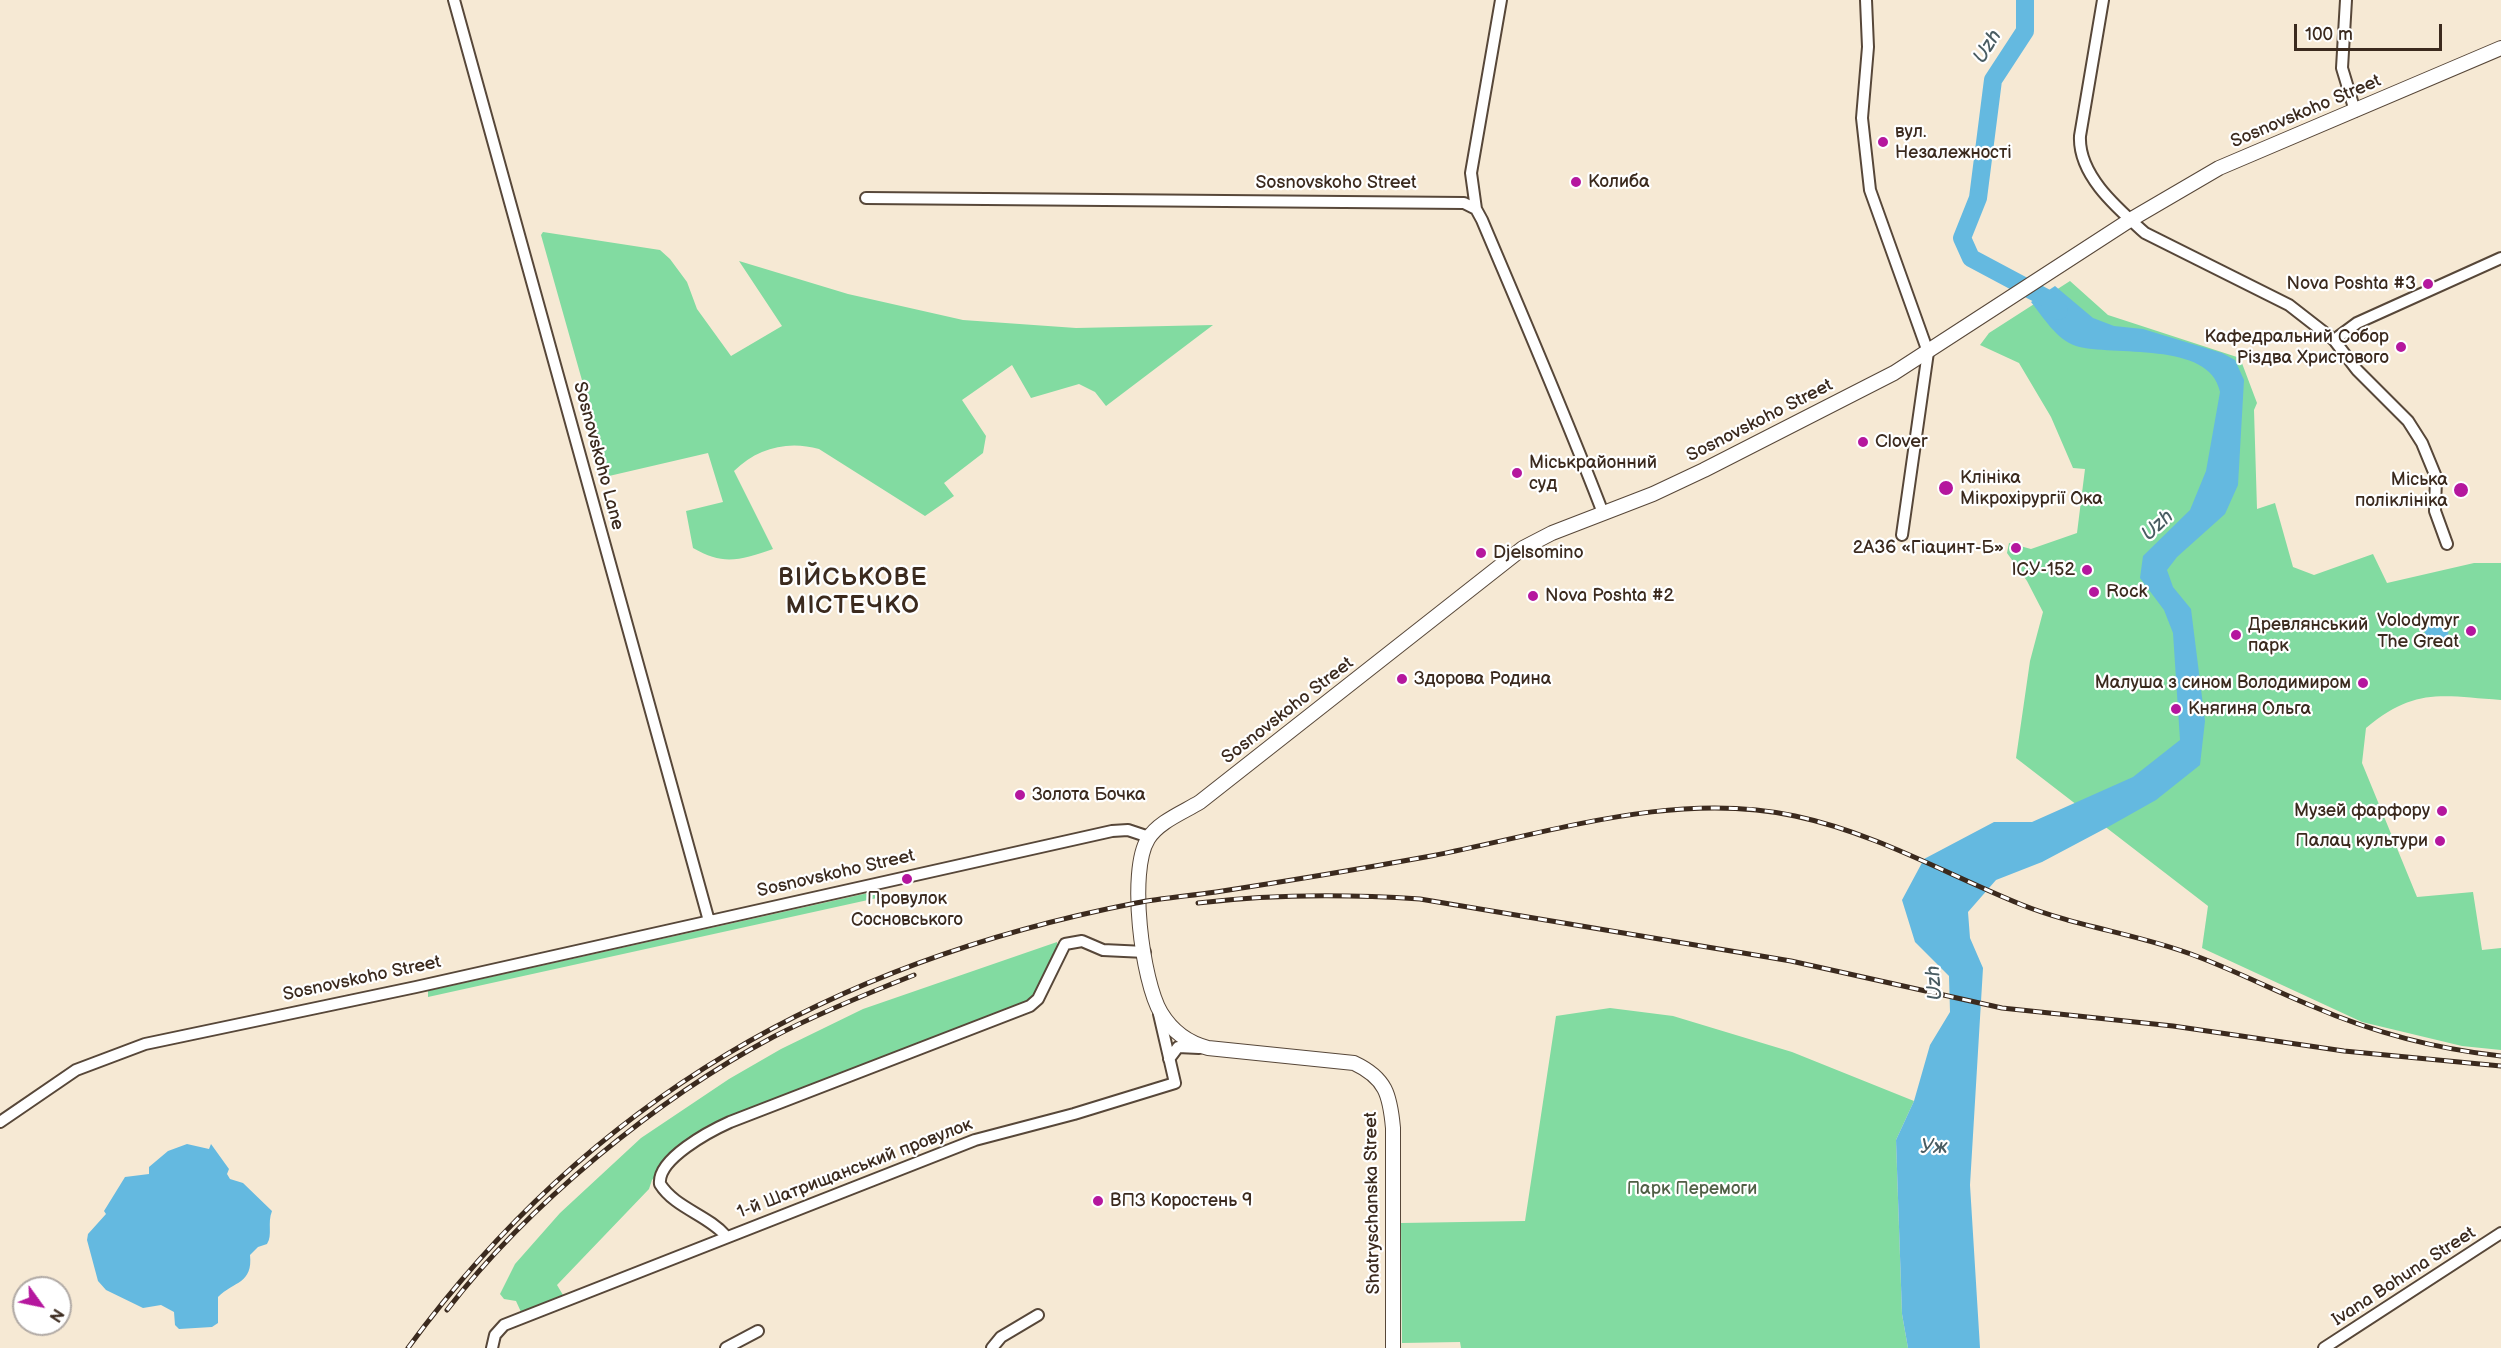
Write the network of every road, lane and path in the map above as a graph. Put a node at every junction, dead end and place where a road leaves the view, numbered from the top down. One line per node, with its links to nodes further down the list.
1 (454, 0): 18 (street, Sosnovskoho Lane)
2 (1500, 0): 9 (street)
3 (1866, 0): 13 (street)
4 (2103, 0): 10 (street)
5 (2346, 0): 7 (street)
6 (2501, 48): 7 (street, Sosnovskoho Street)
7 (2355, 111): 10 (street, Sosnovskoho Street)
8 (866, 198): 9 (street, Sosnovskoho Street)
9 (1476, 209): 14 (street)
10 (2130, 220): 12 (street); 13 (street, Sosnovskoho Street)
11 (2501, 258): 12 (street)
12 (2334, 340): 16 (street)
13 (1928, 352): 14 (street, Sosnovskoho Street); 15 (street)
14 (1603, 513): 17 (street, Sosnovskoho Street)
15 (1902, 535)
16 (2447, 544)
17 (1149, 837): 18 (street, Sosnovskoho Street); 19 (street, Shatryschanska Street)
18 (709, 921): 23 (street, Sosnovskoho Street)
19 (1145, 952): 20 (street, Shatryschanska Street); 25 (street)
20 (1157, 1005): 21 (street, Shatryschanska Street); 22 (street, 1-й Шатрищанський провулок)
21 (1208, 1048): 22 (street); 31 (street, Shatryschanska Street)
22 (1169, 1059): 25 (street, 1-й Шатрищанський провулок)
23 (0, 1122)
24 (2501, 1233): 32 (street, Ivana Bohuna Street)
25 (726, 1236): 28 (street, 1-й Шатрищанський провулок)
26 (1038, 1315): 30 (street)
27 (758, 1331): 29 (street)
28 (492, 1348)
29 (726, 1348)
30 (992, 1348)
31 (1393, 1348)
32 (2324, 1348)

